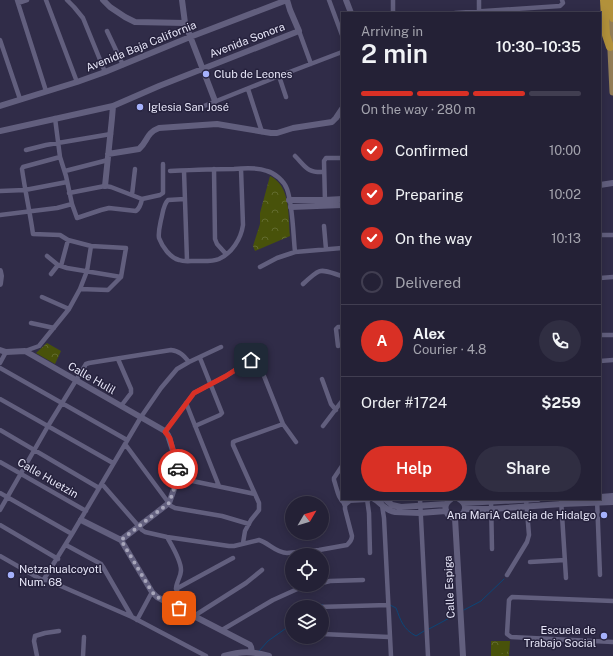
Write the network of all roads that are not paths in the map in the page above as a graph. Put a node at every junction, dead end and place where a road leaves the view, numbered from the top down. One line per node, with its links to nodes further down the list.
1 (27, 0): 15 (street)
2 (46, 0): 33 (street)
3 (66, 0): 31 (street)
4 (104, 0): 20 (street)
5 (182, 0): 20 (street)
6 (287, 0): 22 (street); 24 (street, Avenida Baja California)
7 (329, 0): 23 (street)
8 (346, 0): 16 (street)
9 (393, 0): 17 (street)
10 (479, 0): 18 (street)
11 (562, 0): 18 (street)
12 (604, 0): 26 (highway)
13 (608, 0): 19 (main road)
14 (612, 0): 19 (highway)
15 (17, 1): 35 (street)
16 (351, 12)
17 (393, 12)
18 (479, 12)
19 (611, 19): 26 (main road)
20 (185, 23): 24 (street)
21 (108, 31): 29 (street)
22 (299, 31): 28 (street); 30 (street, Avenida Sonora)
23 (341, 32)
24 (190, 37): 29 (street, Avenida Baja California); 30 (street)
25 (0, 40): 38 (street)
26 (610, 47): 36 (main road)
27 (341, 52): 28 (street)
28 (311, 64): 32 (street)
29 (123, 65): 31 (street, Avenida Baja California)
30 (202, 68): 39 (street); 41 (street)
31 (105, 72): 33 (street, Avenida Baja California)
32 (279, 76): 34 (street); 37 (street)
33 (77, 82): 35 (street, Avenida Baja California)
34 (248, 88): 39 (street); 46 (street)
35 (46, 91): 38 (street, Avenida Baja California)
36 (613, 92)
37 (286, 97)
38 (20, 99): 40 (street, Avenida Baja California)
39 (215, 101): 42 (street)
40 (1, 106)
41 (113, 106): 44 (street); 47 (street)
42 (194, 110)
43 (341, 110): 46 (street)
44 (55, 118): 45 (street); 48 (street)
45 (0, 131)
46 (262, 132): 52 (street)
47 (111, 134): 48 (street); 52 (street)
48 (58, 143): 49 (street); 51 (street)
49 (26, 150)
50 (295, 156): 61 (street)
51 (60, 157): 58 (street); 67 (street)
52 (108, 157): 58 (street); 65 (street)
53 (341, 158): 61 (street)
54 (163, 164): 71 (street)
55 (135, 169): 69 (street)
56 (214, 169): 57 (street); 60 (street); 87 (street)
57 (241, 169): 73 (street); 87 (street)
58 (65, 171): 62 (street)
59 (170, 171): 60 (street)
60 (184, 171): 70 (street)
61 (324, 172): 74 (street)
62 (67, 182): 67 (street); 68 (street)
63 (613, 183): 64 (street)
64 (601, 185)
65 (106, 186): 68 (street); 69 (street)
66 (0, 190): 67 (street)
67 (25, 190): 77 (street)
68 (69, 192): 75 (street)
69 (132, 195): 71 (street)
70 (184, 198): 89 (street); 89 (street)
71 (142, 199): 75 (street)
72 (341, 199): 74 (street)
73 (290, 203): 74 (street); 86 (street)
74 (325, 203): 76 (street)
75 (72, 204): 77 (street)
76 (341, 205)
77 (30, 211): 78 (street); 82 (street)
78 (0, 215)
79 (324, 226): 85 (street)
80 (601, 235): 81 (street)
81 (613, 235)
82 (68, 240): 83 (street); 90 (street)
83 (91, 246): 93 (street); 96 (street)
84 (341, 248): 85 (street)
85 (326, 249): 86 (street)
86 (295, 252): 91 (street)
87 (226, 254): 89 (street)
88 (47, 256): 90 (street)
89 (187, 260)
90 (60, 266): 93 (street); 94 (street)
91 (260, 267)
92 (0, 271): 99 (street)
93 (87, 271): 96 (street); 101 (street)
94 (51, 274)
95 (341, 276): 100 (street)
96 (121, 277): 101 (street)
97 (613, 277): 98 (street)
98 (601, 278)
99 (0, 284)
100 (303, 284)
101 (80, 289): 103 (street)
102 (42, 297): 103 (street)
103 (69, 309): 106 (street)
104 (31, 323): 106 (street)
105 (341, 327): 109 (street)
106 (54, 328): 112 (street)
107 (613, 335): 108 (street)
108 (601, 336)
109 (338, 346)
110 (221, 347): 113 (street)
111 (3, 351): 112 (street); 118 (street)
112 (25, 351): 121 (street, Calle Hulil)
113 (200, 358): 117 (street); 122 (street)
114 (118, 359): 117 (street); 121 (street); 127 (street)
115 (613, 360): 116 (street)
116 (601, 361)
117 (189, 362): 129 (street)
118 (0, 363)
119 (0, 368): 125 (street)
120 (322, 379): 128 (street)
121 (76, 380): 125 (street); 127 (street, Calle Hulil)
122 (210, 385): 126 (street); 130 (street); 132 (street)
123 (0, 399): 131 (street)
124 (341, 402): 128 (street)
125 (62, 403): 131 (street); 136 (street)
126 (186, 403): 132 (street); 135 (street)
127 (121, 406): 129 (street, Calle Hulil)
128 (336, 410): 133 (street)
129 (141, 417): 135 (street, Calle Hulil); 136 (street)
130 (282, 424): 137 (street); 147 (street)
131 (48, 426): 138 (street); 140 (street)
132 (195, 426): 145 (street)
133 (323, 426)
134 (0, 430): 138 (street)
135 (165, 432): 143 (street)
136 (126, 442): 140 (street); 162 (street)
137 (296, 442)
138 (34, 450): 142 (street); 144 (street)
139 (0, 462): 142 (street, Calle Huetzin)
140 (113, 463): 144 (street)
141 (341, 468): 151 (street)
142 (20, 474): 149 (street); 168 (street, Calle Huetzin)
143 (178, 478): 145 (street); 162 (street)
144 (100, 486): 168 (street); 176 (street)
145 (219, 486): 147 (street)
146 (0, 493): 149 (street)
147 (255, 494): 174 (street)
148 (613, 496): 150 (street)
149 (8, 497): 167 (street); 177 (street)
150 (601, 499)
151 (341, 500)
152 (341, 500): 164 (street)
153 (350, 500): 164 (street)
154 (367, 500): 183 (street)
155 (450, 500): 166 (street)
156 (598, 500): 158 (street); 161 (street); 191 (street)
157 (383, 501): 159 (street); 169 (street); 171 (street)
158 (561, 501): 160 (street); 187 (street)
159 (420, 502): 166 (street); 170 (street)
160 (527, 502): 163 (street); 190 (street)
161 (613, 502)
162 (169, 503): 174 (street); 176 (street)
163 (491, 503): 165 (street); 182 (street)
164 (345, 504): 180 (street)
165 (462, 504): 172 (street)
166 (446, 508): 170 (street); 172 (street)
167 (0, 510)
168 (86, 511): 173 (street)
169 (391, 512): 170 (street); 171 (street)
170 (420, 513): 217 (street)
171 (384, 518): 200 (street)
172 (455, 518): 218 (street, Calle Espiga)
173 (81, 520): 177 (street); 179 (street)
174 (249, 524): 180 (street)
175 (0, 525): 186 (street)
176 (139, 526): 178 (street); 179 (street)
177 (72, 534): 181 (street)
178 (167, 537): 180 (street); 196 (street)
179 (121, 540): 197 (street)
180 (243, 543)
181 (66, 545): 186 (street); 203 (street)
182 (492, 549)
183 (370, 552)
184 (0, 556): 193 (street)
185 (234, 558): 196 (street)
186 (58, 559): 193 (street)
187 (565, 560): 188 (street); 192 (street)
188 (530, 562)
189 (262, 570): 202 (street)
190 (507, 575)
191 (600, 575)
192 (566, 578)
193 (44, 579): 203 (street)
194 (363, 580): 195 (street)
195 (329, 581)
196 (176, 589): 202 (street)
197 (152, 592): 202 (street); 203 (street)
198 (291, 592): 204 (street)
199 (613, 601): 209 (street)
200 (388, 605): 201 (street); 208 (street)
201 (329, 607)
202 (192, 615): 204 (street)
203 (135, 619): 214 (street)
204 (222, 630): 210 (street)
205 (59, 631): 212 (street)
206 (329, 634): 208 (street)
207 (84, 637): 213 (street)
208 (389, 637): 216 (street)
209 (613, 642)
210 (253, 652): 211 (street); 215 (street)
211 (266, 655)
212 (37, 656)
213 (83, 656)
214 (206, 656)
215 (224, 656)
216 (391, 656)
217 (428, 656)
218 (463, 656)

